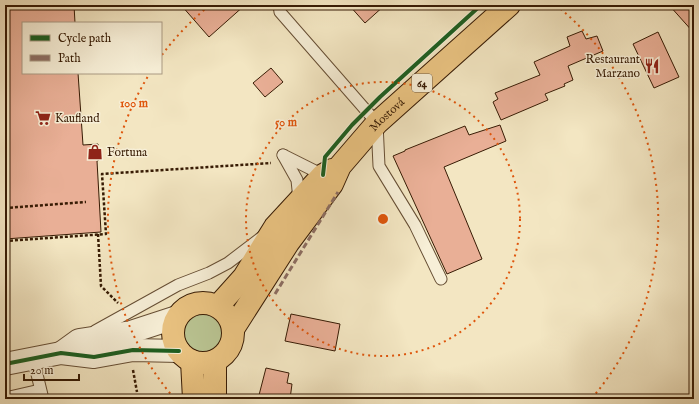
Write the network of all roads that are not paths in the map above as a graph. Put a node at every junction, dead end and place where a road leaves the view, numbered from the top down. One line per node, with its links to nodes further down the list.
1 (279, 5): 3 (lane)
2 (509, 5): 3 (main road, Mostová / 64)
3 (377, 123): 4 (main road, Mostová / 64); 7 (lane)
4 (332, 170): 5 (main road, Mostová / 64); 5 (lane); 10 (main road, Mostová / 64)
5 (299, 200): 6 (main road, Mostová / 64)
6 (275, 227): 8 (main road, Mostová / 64); 11 (lane)
7 (441, 278)
8 (218, 306): 9 (main road); 10 (main road)
9 (177, 317): 11 (street); 13 (main road)
10 (233, 329): 15 (main road, 64)
11 (79, 340): 12 (street)
12 (61, 353): 13 (street); 14 (street)
13 (185, 356): 15 (main road); 19 (main road)
14 (33, 358): 16 (street); 17 (lane)
15 (214, 361): 20 (main road)
16 (5, 364)
17 (42, 394): 18 (lane)
18 (5, 398)
19 (194, 399)
20 (215, 399)

